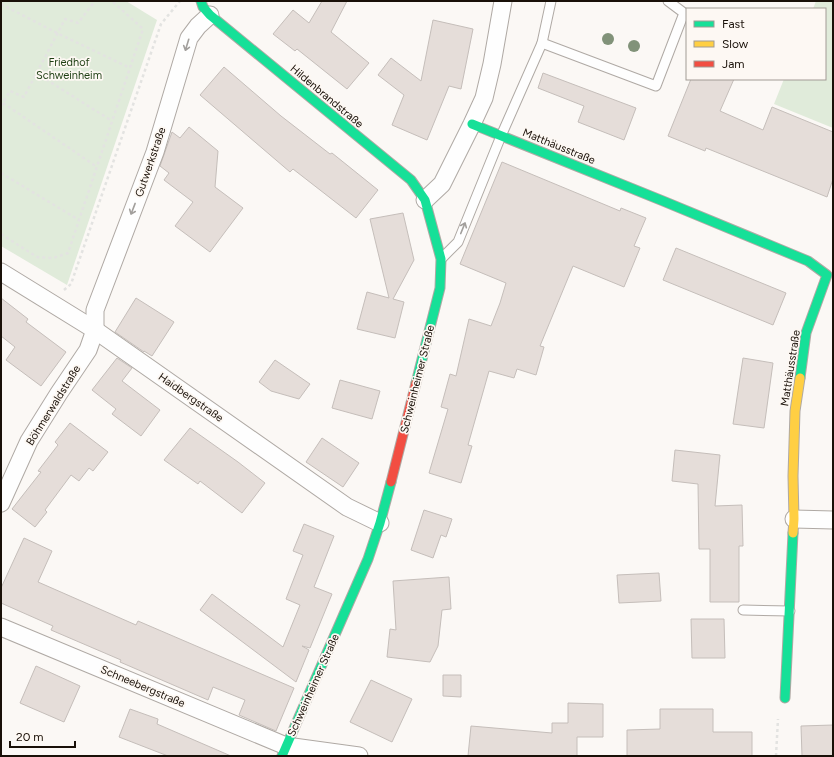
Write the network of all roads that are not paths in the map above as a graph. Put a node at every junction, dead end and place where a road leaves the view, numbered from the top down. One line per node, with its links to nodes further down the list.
1 (503, 1): 6 (street)
2 (551, 1): 5 (lane)
3 (668, 1): 5 (lane)
4 (206, 8): 8 (street, Hildenbrandstraße); 11 (street, Gutwerkstraße, one-way to 11)
5 (542, 43): 7 (lane)
6 (472, 124): 7 (street, Matthäusstraße); 8 (street)
7 (501, 136): 9 (lane, one-way to 7); 13 (street, Matthäusstraße)
8 (425, 200): 9 (street, Schweinheimer Straße)
9 (441, 259): 15 (street, Schweinheimer Straße)
10 (1, 272): 11 (street, Haidbergstraße)
11 (95, 330): 12 (street, Böhmerwaldstraße); 15 (street, Haidbergstraße)
12 (1, 503)
13 (794, 519): 14 (street); 17 (street, Matthäusstraße)
14 (833, 520)
15 (380, 523): 20 (street, Schweinheimer Straße)
16 (743, 610): 17 (lane)
17 (790, 611): 19 (street, Matthäusstraße)
18 (1, 627): 20 (street, Schneebergstraße)
19 (784, 698)
20 (284, 751): 21 (street, Schneebergstraße)
21 (359, 756)

